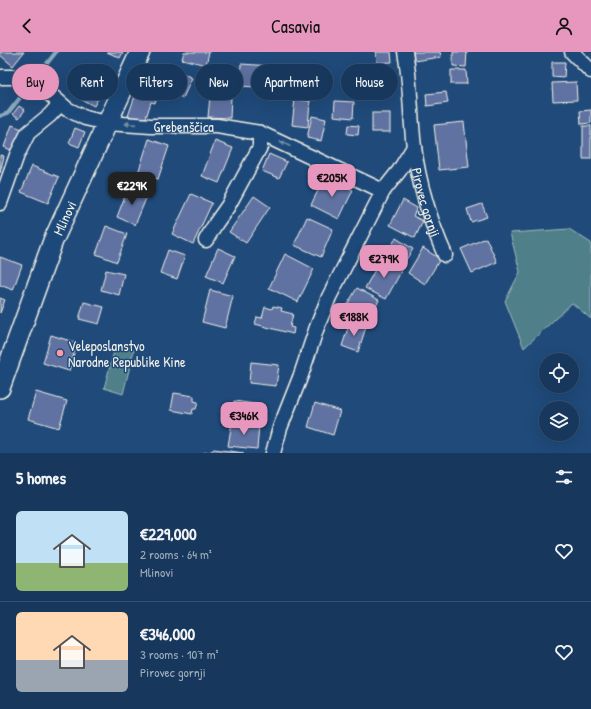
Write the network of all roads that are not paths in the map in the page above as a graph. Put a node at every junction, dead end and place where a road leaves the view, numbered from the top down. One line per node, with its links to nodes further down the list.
1 (140, 52): 7 (main road, Mlinovi)
2 (405, 52): 9 (street, Pirovec gornji)
3 (572, 52): 4 (street)
4 (591, 71)
5 (0, 77): 6 (street, Grebenščica)
6 (60, 104): 7 (street, Grebenščica); 11 (street)
7 (107, 123): 8 (street, Grebenščica, one-way to 7); 14 (main road, Mlinovi)
8 (260, 133): 10 (street, Grebenščica, one-way to 8); 12 (street)
9 (414, 147): 10 (street, Pirovec gornji); 13 (street, Pirovec gornji)
10 (383, 191): 15 (street, Pirovec gornji)
11 (0, 203)
12 (206, 240)
13 (445, 256)
14 (0, 388)
15 (273, 453)

